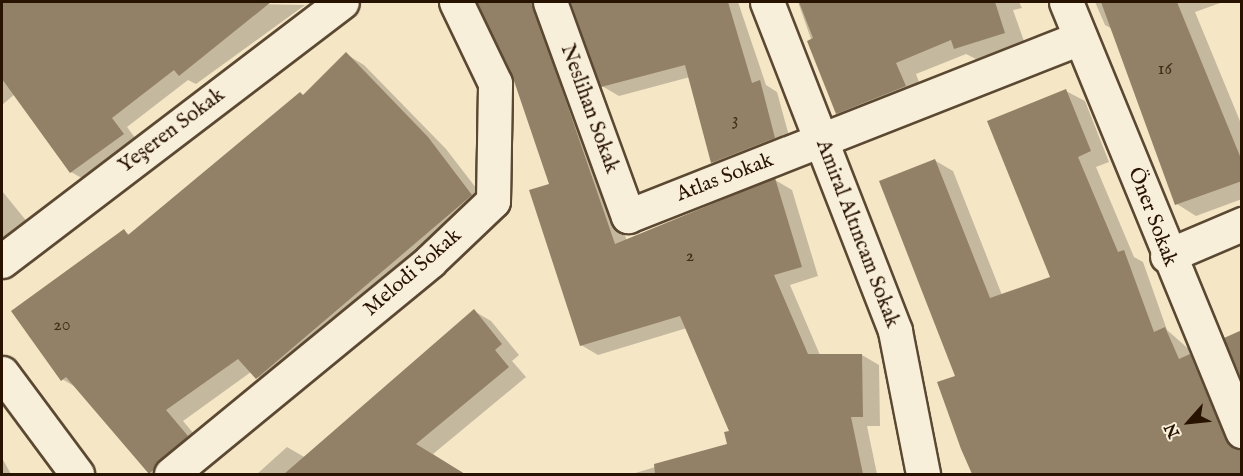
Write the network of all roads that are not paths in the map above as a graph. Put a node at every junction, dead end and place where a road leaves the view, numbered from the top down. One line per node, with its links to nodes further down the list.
1 (342, 2): 11 (street, Yeşeren Sokak)
2 (456, 2): 15 (street, Melodi Sokak)
3 (550, 2): 8 (street, Neslihan Sokak)
4 (766, 2): 7 (street, Amiral Altıncam Sokak)
5 (1066, 2): 6 (street, Öner Sokak)
6 (1080, 38): 7 (street, Atlas Sokak); 10 (street, Öner Sokak)
7 (822, 141): 8 (street, Atlas Sokak); 16 (street, Amiral Altıncam Sokak)
8 (628, 216)
9 (1242, 224): 10 (street)
10 (1167, 256): 13 (street, Öner Sokak)
11 (2, 261)
12 (2, 373): 14 (street)
13 (1242, 431)
14 (77, 474)
15 (171, 474)
16 (924, 474)

